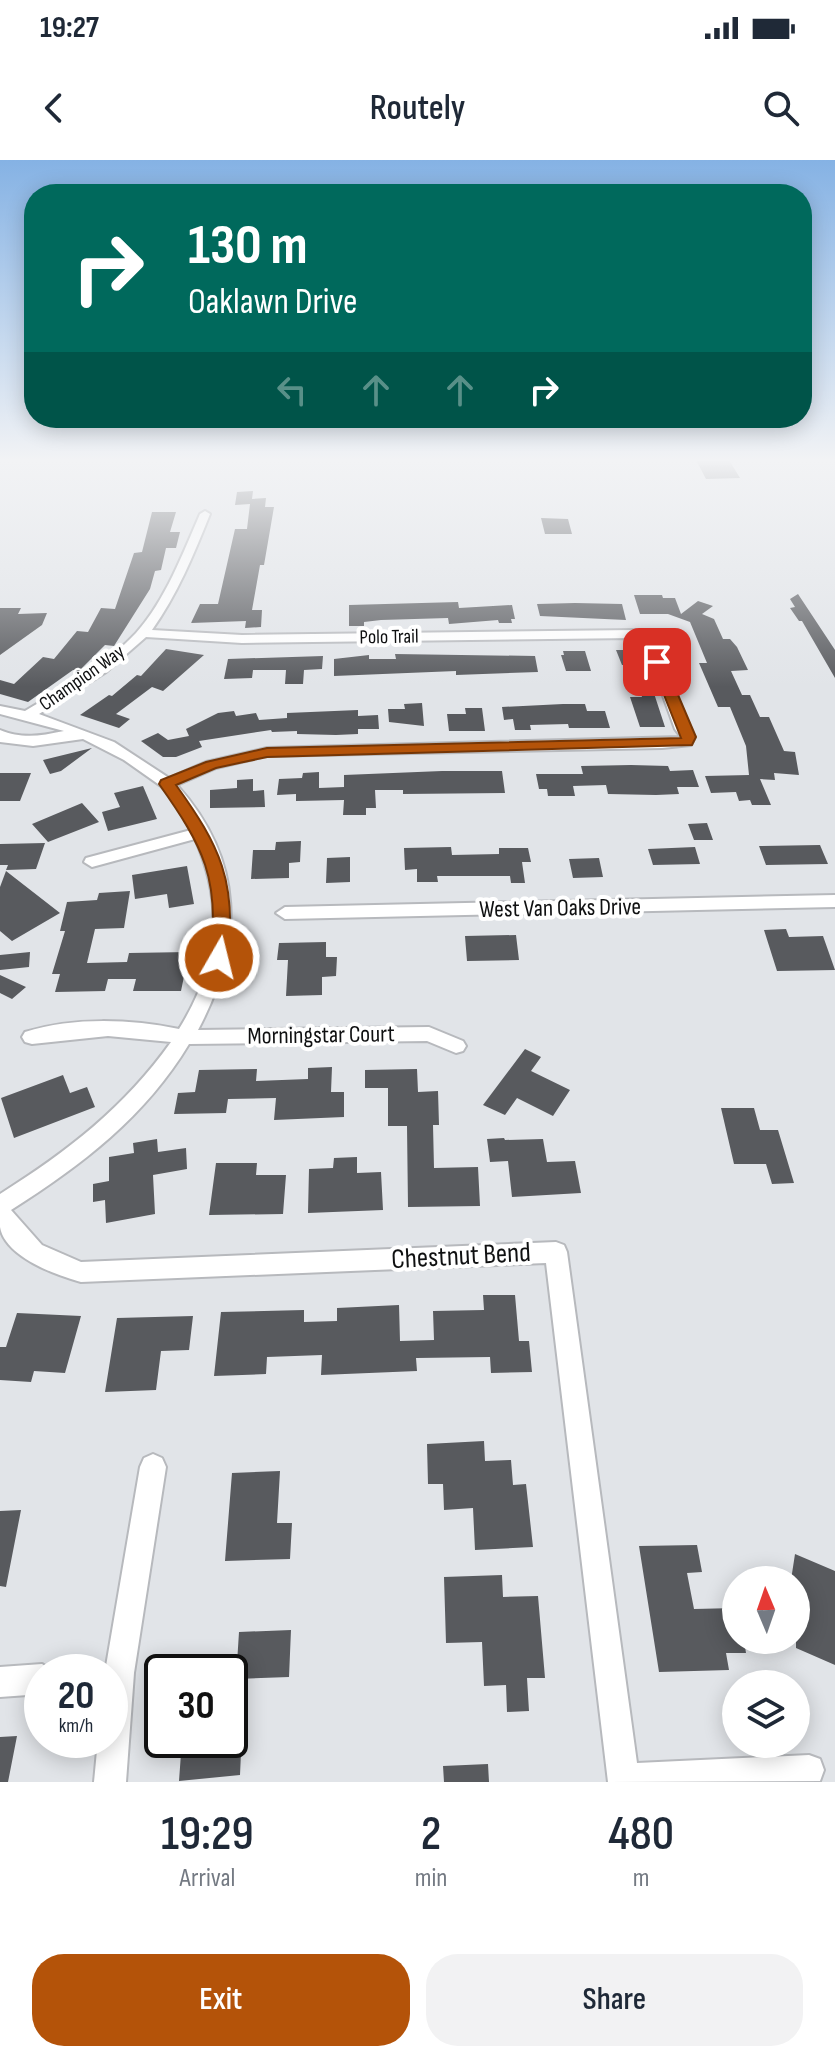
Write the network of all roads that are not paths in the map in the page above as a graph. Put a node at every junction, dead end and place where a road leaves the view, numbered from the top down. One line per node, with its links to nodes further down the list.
1 (196, 536): 2 (street, Champion Way)
2 (143, 633): 4 (street, Champion Way); 7 (street, Polo Trail)
3 (0, 710): 4 (street)
4 (28, 715): 5 (street)
5 (80, 733): 6 (street); 7 (street)
6 (0, 734)
7 (167, 784): 8 (street)
8 (201, 832): 9 (street); 13 (street)
9 (92, 862)
10 (835, 901): 11 (street, West Van Oaks Drive)
11 (285, 913)
12 (32, 1037): 13 (street, Morningstar Court)
13 (184, 1037): 14 (street, Morningstar Court); 15 (street)
14 (456, 1046)
15 (0, 1206)
16 (0, 1212): 23 (street, Chestnut Bend)
17 (153, 1467): 18 (street)
18 (118, 1654)
19 (24, 1680): 20 (street)
20 (0, 1682)
21 (111, 1758): 24 (street)
22 (809, 1770): 23 (street)
23 (624, 1780)
24 (110, 1782)

